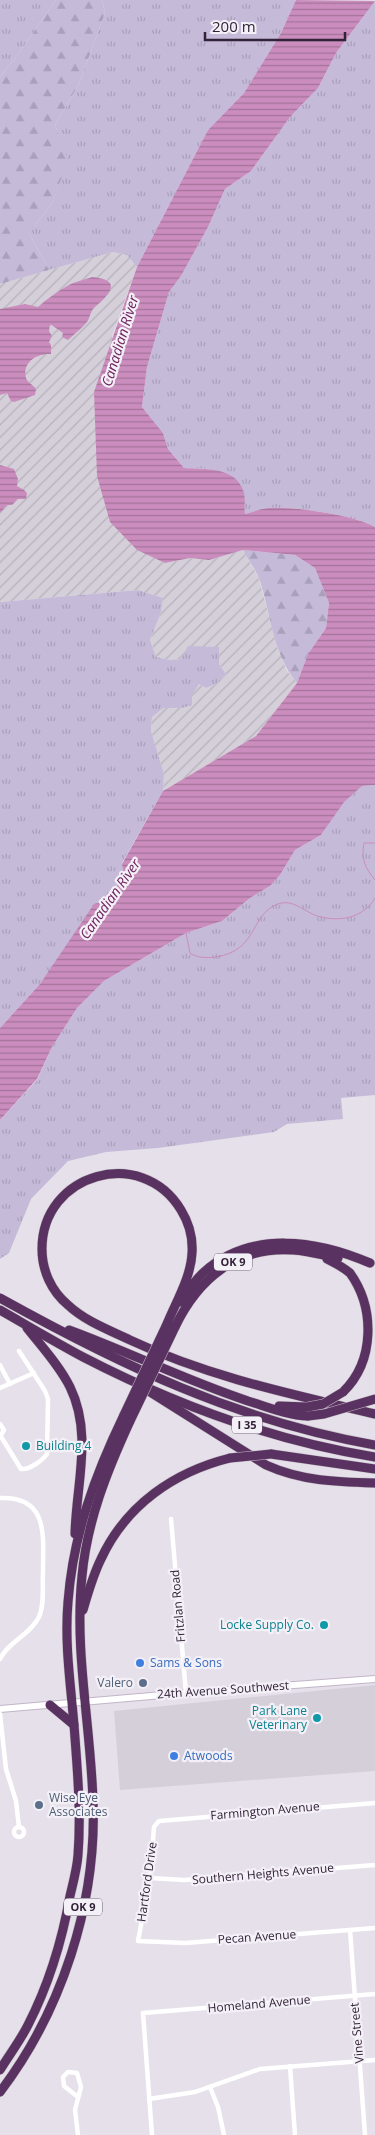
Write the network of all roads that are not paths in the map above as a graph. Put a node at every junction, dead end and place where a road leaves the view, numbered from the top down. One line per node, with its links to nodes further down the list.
1 (320, 1255): 2 (highway); 7 (highway, OK 9); 15 (highway, OK 9, bridge)
2 (372, 1264): 7 (highway)
3 (0, 1298): 5 (highway, OK 9)
4 (2, 1312): 6 (highway, OK 9)
5 (41, 1320): 15 (highway, OK 9); 20 (highway, I 35)
6 (24, 1324): 11 (highway, I 35); 26 (highway, OK 9)
7 (171, 1325): 16 (highway); 17 (highway, OK 9, bridge)
8 (19, 1351): 10 (street)
9 (0, 1365): 12 (street)
10 (34, 1373): 12 (street); 19 (street)
11 (124, 1376): 21 (highway, I 35); 23 (highway)
12 (10, 1384): 13 (street)
13 (0, 1388)
14 (375, 1399): 15 (highway, bridge)
15 (307, 1412)
16 (375, 1414)
17 (127, 1418): 26 (highway); 27 (highway, OK 9)
18 (0, 1424): 19 (street)
19 (0, 1435)
20 (375, 1445)
21 (375, 1457)
22 (375, 1469): 27 (highway, bridge)
23 (375, 1483)
24 (0, 1498): 28 (street)
25 (171, 1519): 30 (street, Fritzlan Road)
26 (74, 1553): 31 (highway, OK 9)
27 (79, 1622): 32 (highway, OK 9)
28 (0, 1659)
29 (375, 1679): 30 (main road, 24th Avenue Southwest)
30 (186, 1693): 32 (main road, 24th Avenue Southwest)
31 (72, 1703): 32 (main road, 24th Avenue Southwest); 33 (main road, 24th Avenue Southwest); 36 (highway, OK 9)
32 (86, 1703): 52 (highway, OK 9)
33 (50, 1705): 34 (main road, 24th Avenue Southwest); 36 (highway)
34 (0, 1709)
35 (0, 1714): 39 (street)
36 (74, 1724): 50 (highway, OK 9)
37 (375, 1803): 38 (street, Farmington Avenue)
38 (156, 1824): 41 (street, Hartford Drive)
39 (19, 1827)
40 (375, 1865): 41 (street, Southern Heights Avenue)
41 (150, 1878): 44 (street, Hartford Drive)
42 (375, 1928): 43 (street, Pecan Avenue)
43 (350, 1930): 44 (street, Pecan Avenue); 46 (street, Vine Street)
44 (138, 1941)
45 (375, 1994): 46 (street, Homeland Avenue)
46 (354, 1996): 48 (street, Vine Street); 54 (street, Homeland Avenue)
47 (375, 2060): 48 (street)
48 (360, 2061): 49 (street); 59 (street, Vine Street)
49 (290, 2066): 51 (street); 58 (street)
50 (0, 2070)
51 (210, 2087): 54 (street); 57 (street)
52 (0, 2092)
53 (78, 2097): 53 (street); 55 (street)
54 (149, 2099): 56 (street)
55 (78, 2135)
56 (152, 2135)
57 (224, 2135)
58 (295, 2135)
59 (365, 2135)

